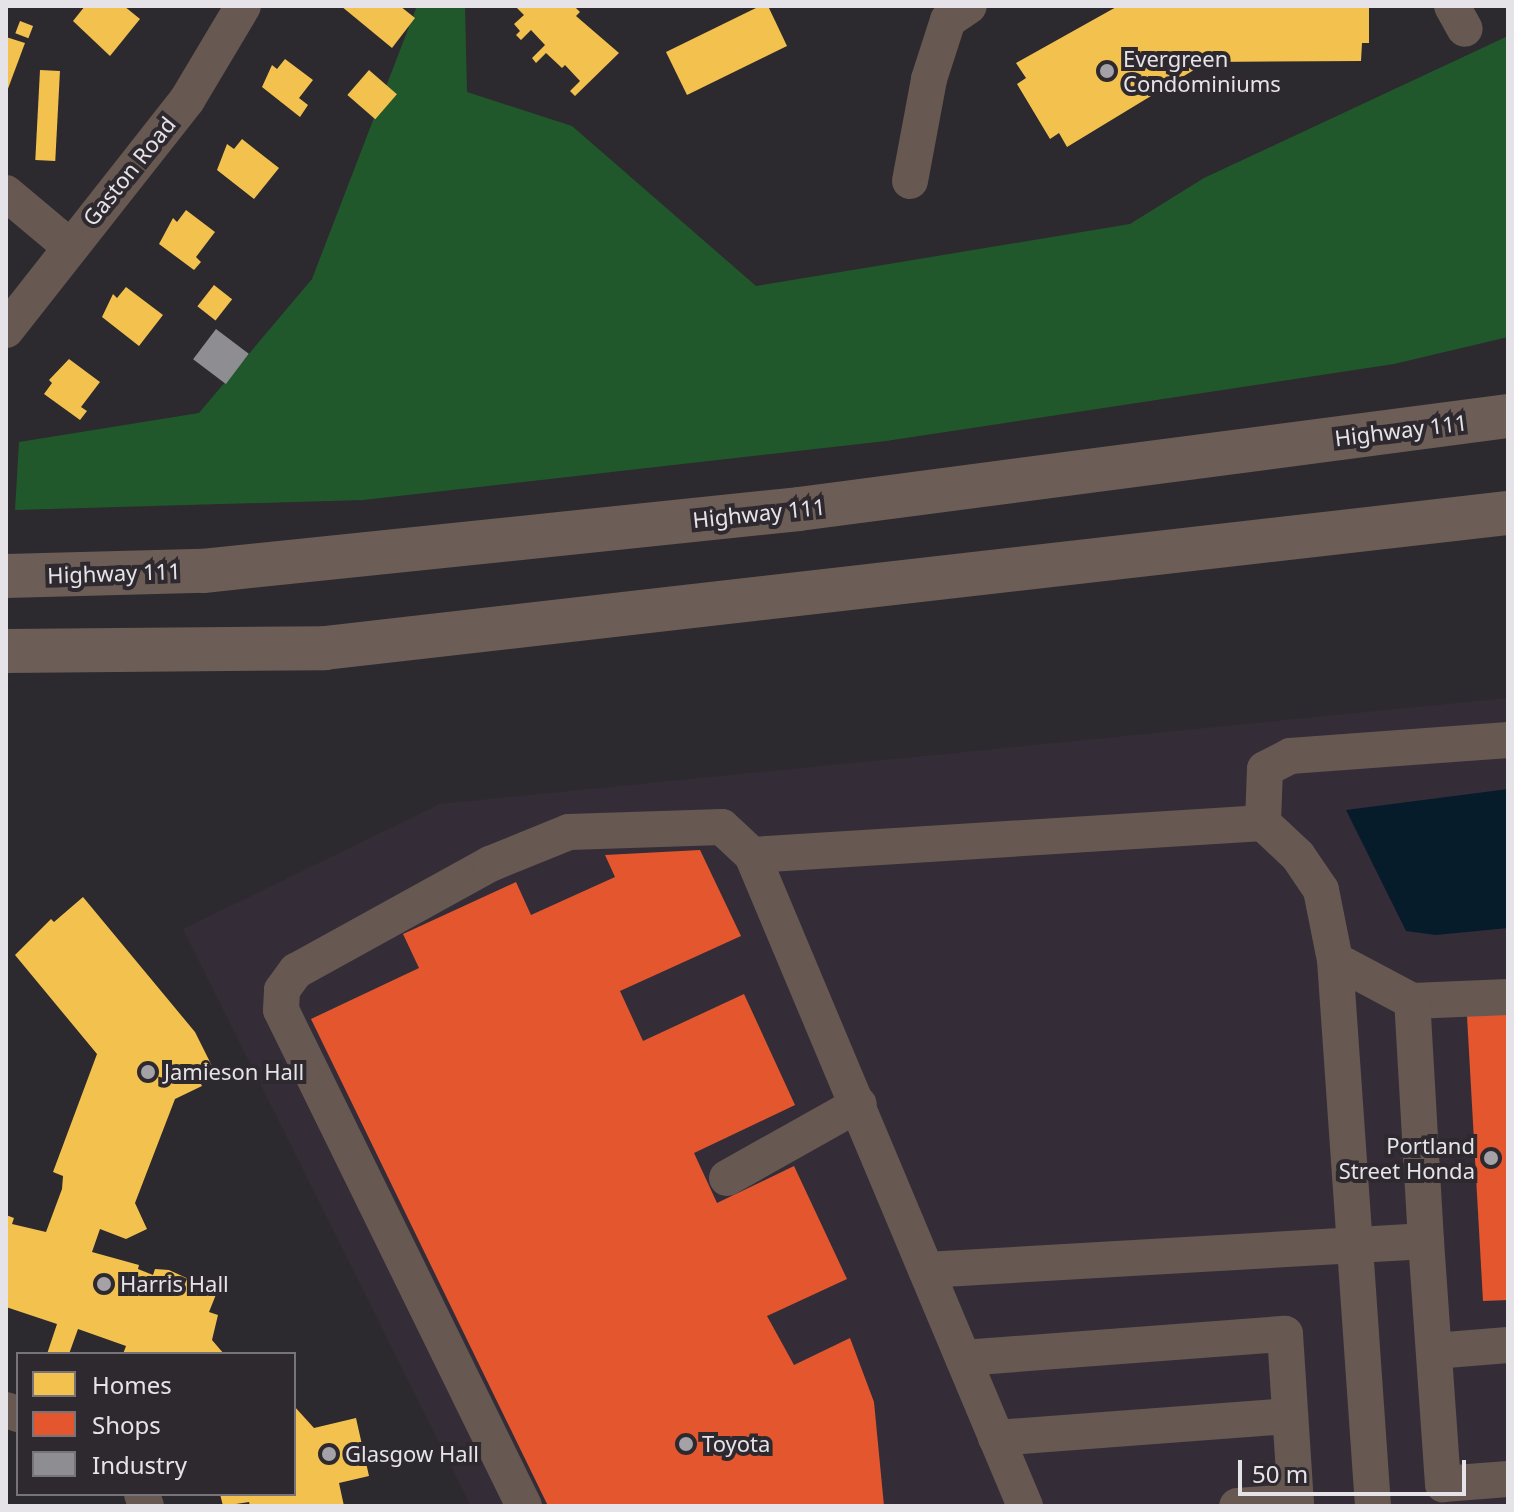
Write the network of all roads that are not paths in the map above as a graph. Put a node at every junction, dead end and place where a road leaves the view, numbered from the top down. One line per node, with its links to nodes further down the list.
1 (243, 6): 5 (street, Gaston Road)
2 (969, 6): 3 (street)
3 (910, 181)
4 (6, 193): 5 (street)
5 (68, 245): 6 (street, Gaston Road)
6 (6, 330)
7 (1508, 416): 11 (highway, Highway 111)
8 (1508, 513): 10 (highway)
9 (1508, 521): 10 (highway)
10 (1415, 525): 12 (highway)
11 (6, 576)
12 (6, 651)
13 (1508, 740): 14 (street)
14 (1263, 823): 15 (street); 16 (street)
15 (752, 855): 19 (street); 30 (street)
16 (1335, 960): 18 (street); 22 (street)
17 (1508, 997): 18 (street)
18 (1412, 1001): 21 (street)
19 (859, 1104): 20 (street); 23 (street)
20 (727, 1178)
21 (1426, 1241): 22 (street); 25 (street)
22 (1354, 1247): 23 (street); 33 (street)
23 (926, 1270): 26 (street)
24 (1508, 1345): 25 (street)
25 (1434, 1351): 29 (street)
26 (963, 1358): 27 (street); 28 (street)
27 (1290, 1416): 28 (street); 32 (street)
28 (996, 1438): 31 (street)
29 (1508, 1479)
30 (524, 1506)
31 (1025, 1506)
32 (1237, 1506)
33 (1373, 1506)

